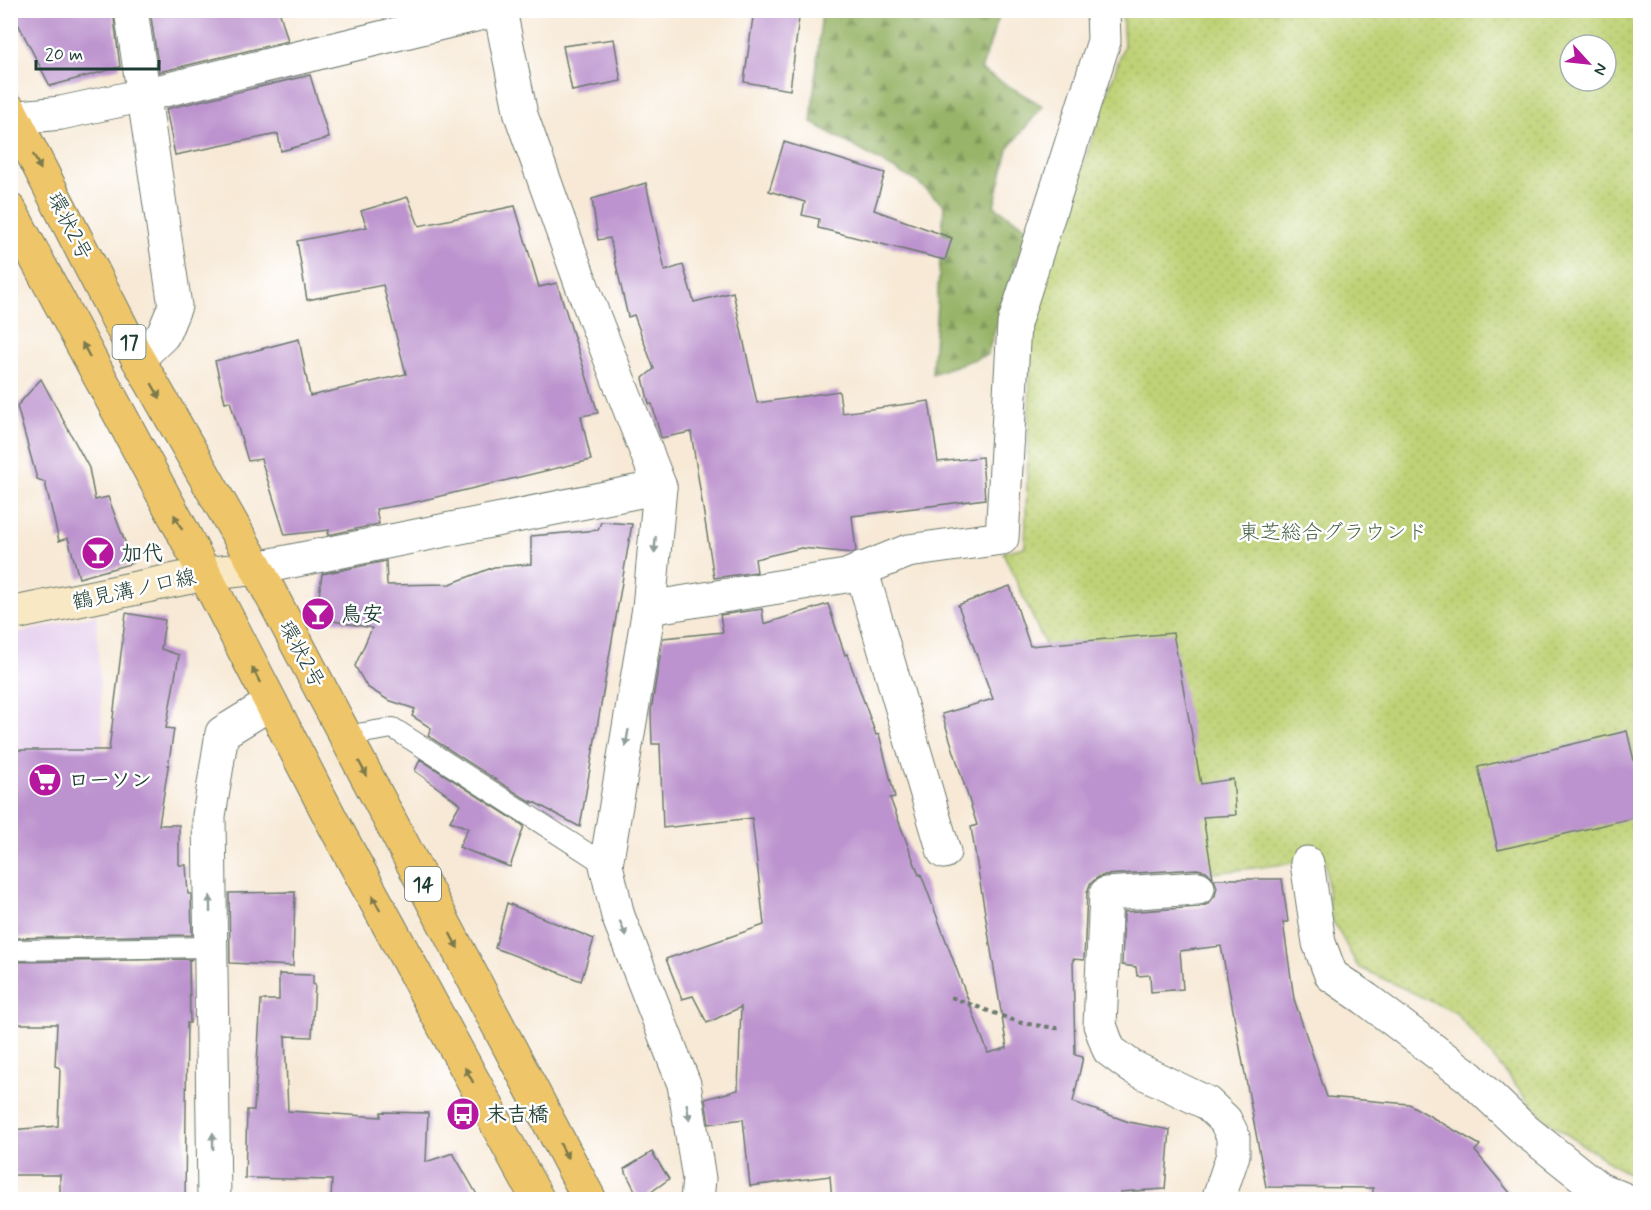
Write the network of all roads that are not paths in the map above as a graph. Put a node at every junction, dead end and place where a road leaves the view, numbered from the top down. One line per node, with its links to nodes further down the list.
1 (131, 10): 5 (street)
2 (496, 10): 5 (street)
3 (500, 10): 9 (street)
4 (1102, 10): 11 (street)
5 (144, 95): 6 (street); 8 (street)
6 (12, 115): 8 (main road, 環状2号 / 17, one-way to 8)
7 (10, 210): 12 (main road, 環状2号 / 17, one-way to 7)
8 (138, 359): 10 (main road, 環状2号 / 17, one-way to 10)
9 (660, 487): 10 (street); 13 (street, one-way to 13)
10 (257, 568): 12 (main road, 鶴見溝ノ口線); 16 (main road, 環状2号 / 14)
11 (861, 569): 13 (street); 17 (street)
12 (205, 574): 14 (main road, 鶴見溝ノ口線); 15 (main road, 環状2号 / 14, one-way to 12)
13 (649, 608): 19 (street, one-way to 19)
14 (10, 614)
15 (271, 703): 21 (street, one-way to 15); 24 (main road, 環状2号 / 14, one-way to 15)
16 (345, 736): 19 (lane); 25 (main road, 環状2号 / 14, one-way to 25)
17 (944, 852)
18 (1307, 862): 28 (street)
19 (606, 865): 26 (street, one-way to 26)
20 (1198, 888): 27 (street)
21 (210, 947): 22 (lane); 23 (street, one-way to 21)
22 (10, 950)
23 (214, 1200)
24 (538, 1200)
25 (590, 1200)
26 (697, 1200)
27 (1218, 1200)
28 (1626, 1200)

